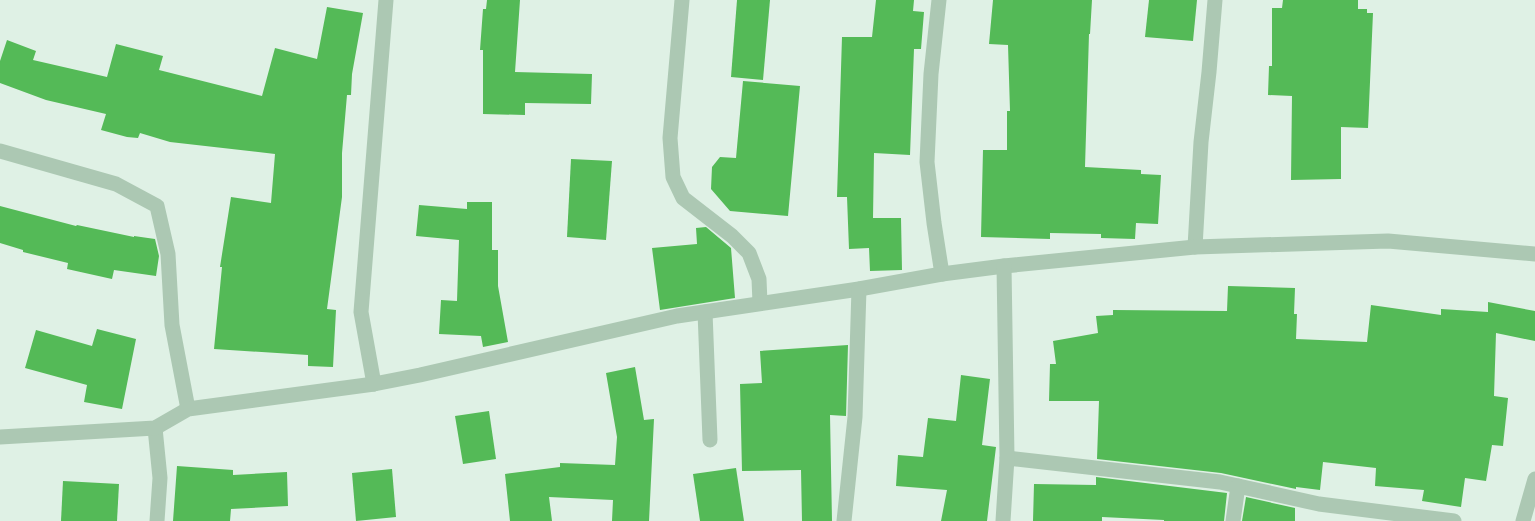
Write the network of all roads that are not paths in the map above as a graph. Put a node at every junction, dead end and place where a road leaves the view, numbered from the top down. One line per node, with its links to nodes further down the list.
1 (386, 0): 13 (street)
2 (682, 0): 11 (street)
3 (939, 0): 9 (street)
4 (1215, 0): 6 (street)
5 (0, 151): 14 (street)
6 (1195, 247): 7 (street); 8 (street)
7 (1535, 254)
8 (1004, 266): 9 (street); 18 (street)
9 (942, 274): 10 (street)
10 (859, 289): 11 (street); 22 (street)
11 (760, 303): 12 (street)
12 (705, 312): 13 (street); 17 (street)
13 (374, 384): 14 (street)
14 (188, 409): 15 (street)
15 (155, 428): 16 (street); 21 (street)
16 (0, 437)
17 (710, 440)
18 (1006, 458): 20 (street); 23 (street)
19 (1535, 478): 26 (street)
20 (1238, 486): 24 (street); 25 (street)
21 (157, 521)
22 (844, 521)
23 (1003, 521)
24 (1233, 521)
25 (1454, 521)
26 (1523, 521)

